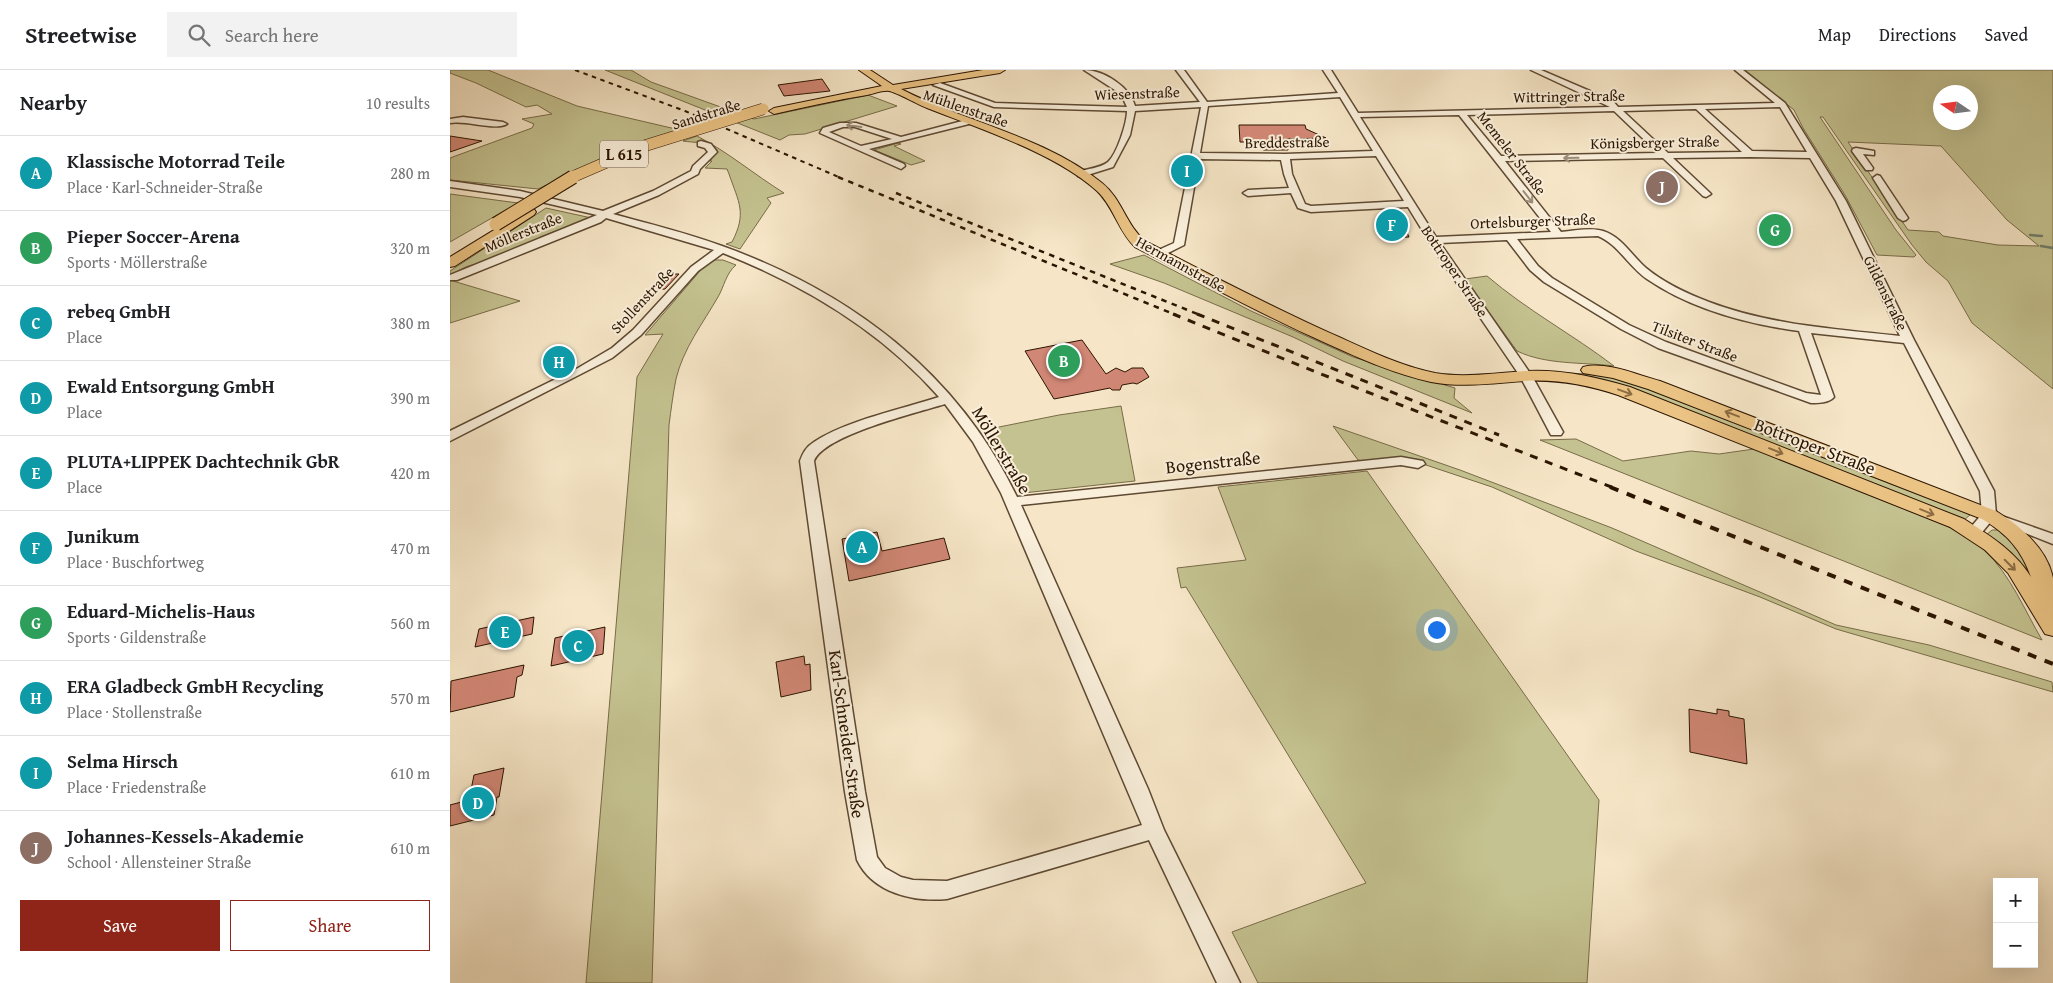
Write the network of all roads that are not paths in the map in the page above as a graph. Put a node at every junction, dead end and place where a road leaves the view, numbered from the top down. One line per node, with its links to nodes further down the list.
1 (864, 70): 12 (main road)
2 (984, 70): 12 (main road, Sandstraße / L 615)
3 (1000, 70): 12 (main road, Sandstraße / L 615)
4 (1088, 70): 18 (street)
5 (1180, 70): 15 (street)
6 (1327, 70): 14 (street, Bottroper Straße)
7 (1535, 70): 19 (street)
8 (1739, 70): 16 (street, Gildenstraße)
9 (853, 71): 12 (main road)
10 (854, 82): 13 (main road)
11 (937, 85): 18 (street, Wiesenstraße)
12 (883, 88): 13 (main road, Sandstraße / L 615); 20 (main road, Sandstraße / L 615); 24 (main road, Mühlenstraße)
13 (838, 94): 20 (main road, Sandstraße / L 615)
14 (1342, 95): 15 (street, Wiesenstraße); 22 (street, Bottroper Straße)
15 (1205, 104): 18 (street, Wiesenstraße); 34 (street)
16 (1782, 105): 17 (street, Wittringer Straße); 33 (street, Gildenstraße)
17 (1698, 107): 19 (street, Wittringer Straße); 31 (street)
18 (1130, 109): 39 (street)
19 (1617, 109): 21 (street, Wittringer Straße); 32 (street)
20 (769, 110): 54 (main road, Sandstraße / L 615, bridge); 56 (main road, Sandstraße / L 615, bridge)
21 (1462, 113): 22 (street, Wittringer Straße); 36 (street, Memeler Straße)
22 (1356, 115): 29 (street, Bottroper Straße)
23 (451, 118): 25 (street)
24 (966, 122): 26 (street); 39 (main road, Mühlenstraße)
25 (503, 124)
26 (900, 139): 28 (street); 28 (street, one-way to 28)
27 (701, 144): 48 (street, Möllerstraße)
28 (862, 148): 37 (street)
29 (1379, 153): 35 (street, Breddestraße); 47 (street, Bottroper Straße)
30 (1871, 153): 38 (street)
31 (1750, 154): 32 (street, Königsberger Straße); 33 (street, Königsberger Straße)
32 (1666, 155): 36 (street, Königsberger Straße, one-way to 36); 45 (street)
33 (1812, 155): 59 (street, Gildenstraße)
34 (1196, 156): 35 (street, Breddestraße); 55 (street)
35 (1285, 156): 42 (street)
36 (1499, 159): 50 (street, Memeler Straße, one-way to 50)
37 (901, 166)
38 (1869, 168)
39 (1081, 174): 55 (main road, Hermannstraße)
40 (1877, 178): 49 (street)
41 (450, 184): 46 (street, Möllerstraße)
42 (1295, 190): 44 (street); 47 (street)
43 (450, 191): 46 (street, Möllerstraße)
44 (1248, 192)
45 (1706, 194)
46 (541, 199): 48 (street, Möllerstraße)
47 (1410, 204): 52 (street, Bottroper Straße)
48 (605, 214): 53 (street, Möllerstraße); 57 (street, Möllerstraße)
49 (1903, 218)
50 (1558, 234): 51 (street, Ortelsburger Straße); 58 (street, Ortelsburger Straße)
51 (1510, 237): 52 (street, Ortelsburger Straße); 58 (street, Tilsiter Straße)
52 (1432, 240): 60 (street, Bottroper Straße)
53 (722, 249): 61 (street, Möllerstraße); 63 (street, Stollenstraße)
54 (450, 254)
55 (1158, 254): 60 (main road, Hermannstraße)
56 (450, 263)
57 (452, 278)
58 (1804, 329): 59 (street, Ortelsburger Straße)
59 (1908, 340): 66 (street, Gildenstraße)
60 (1523, 373): 62 (street, Bottroper Straße); 66 (main road, Bottroper Straße, one-way to 60); 67 (main road, Bottroper Straße, one-way to 67)
61 (947, 399): 65 (street, Möllerstraße); 71 (street, Karl-Schneider-Straße)
62 (1556, 432)
63 (450, 437)
64 (1418, 464): 65 (street, Bogenstraße)
65 (1013, 502): 71 (street, Möllerstraße)
66 (1989, 514): 67 (street); 68 (street); 69 (main road, Bottroper Straße)
67 (1974, 533): 70 (main road, Bottroper Straße, one-way to 70)
68 (2053, 539)
69 (2053, 612)
70 (2053, 629)
71 (1154, 830): 72 (street, Möllerstraße)
72 (1229, 983)

